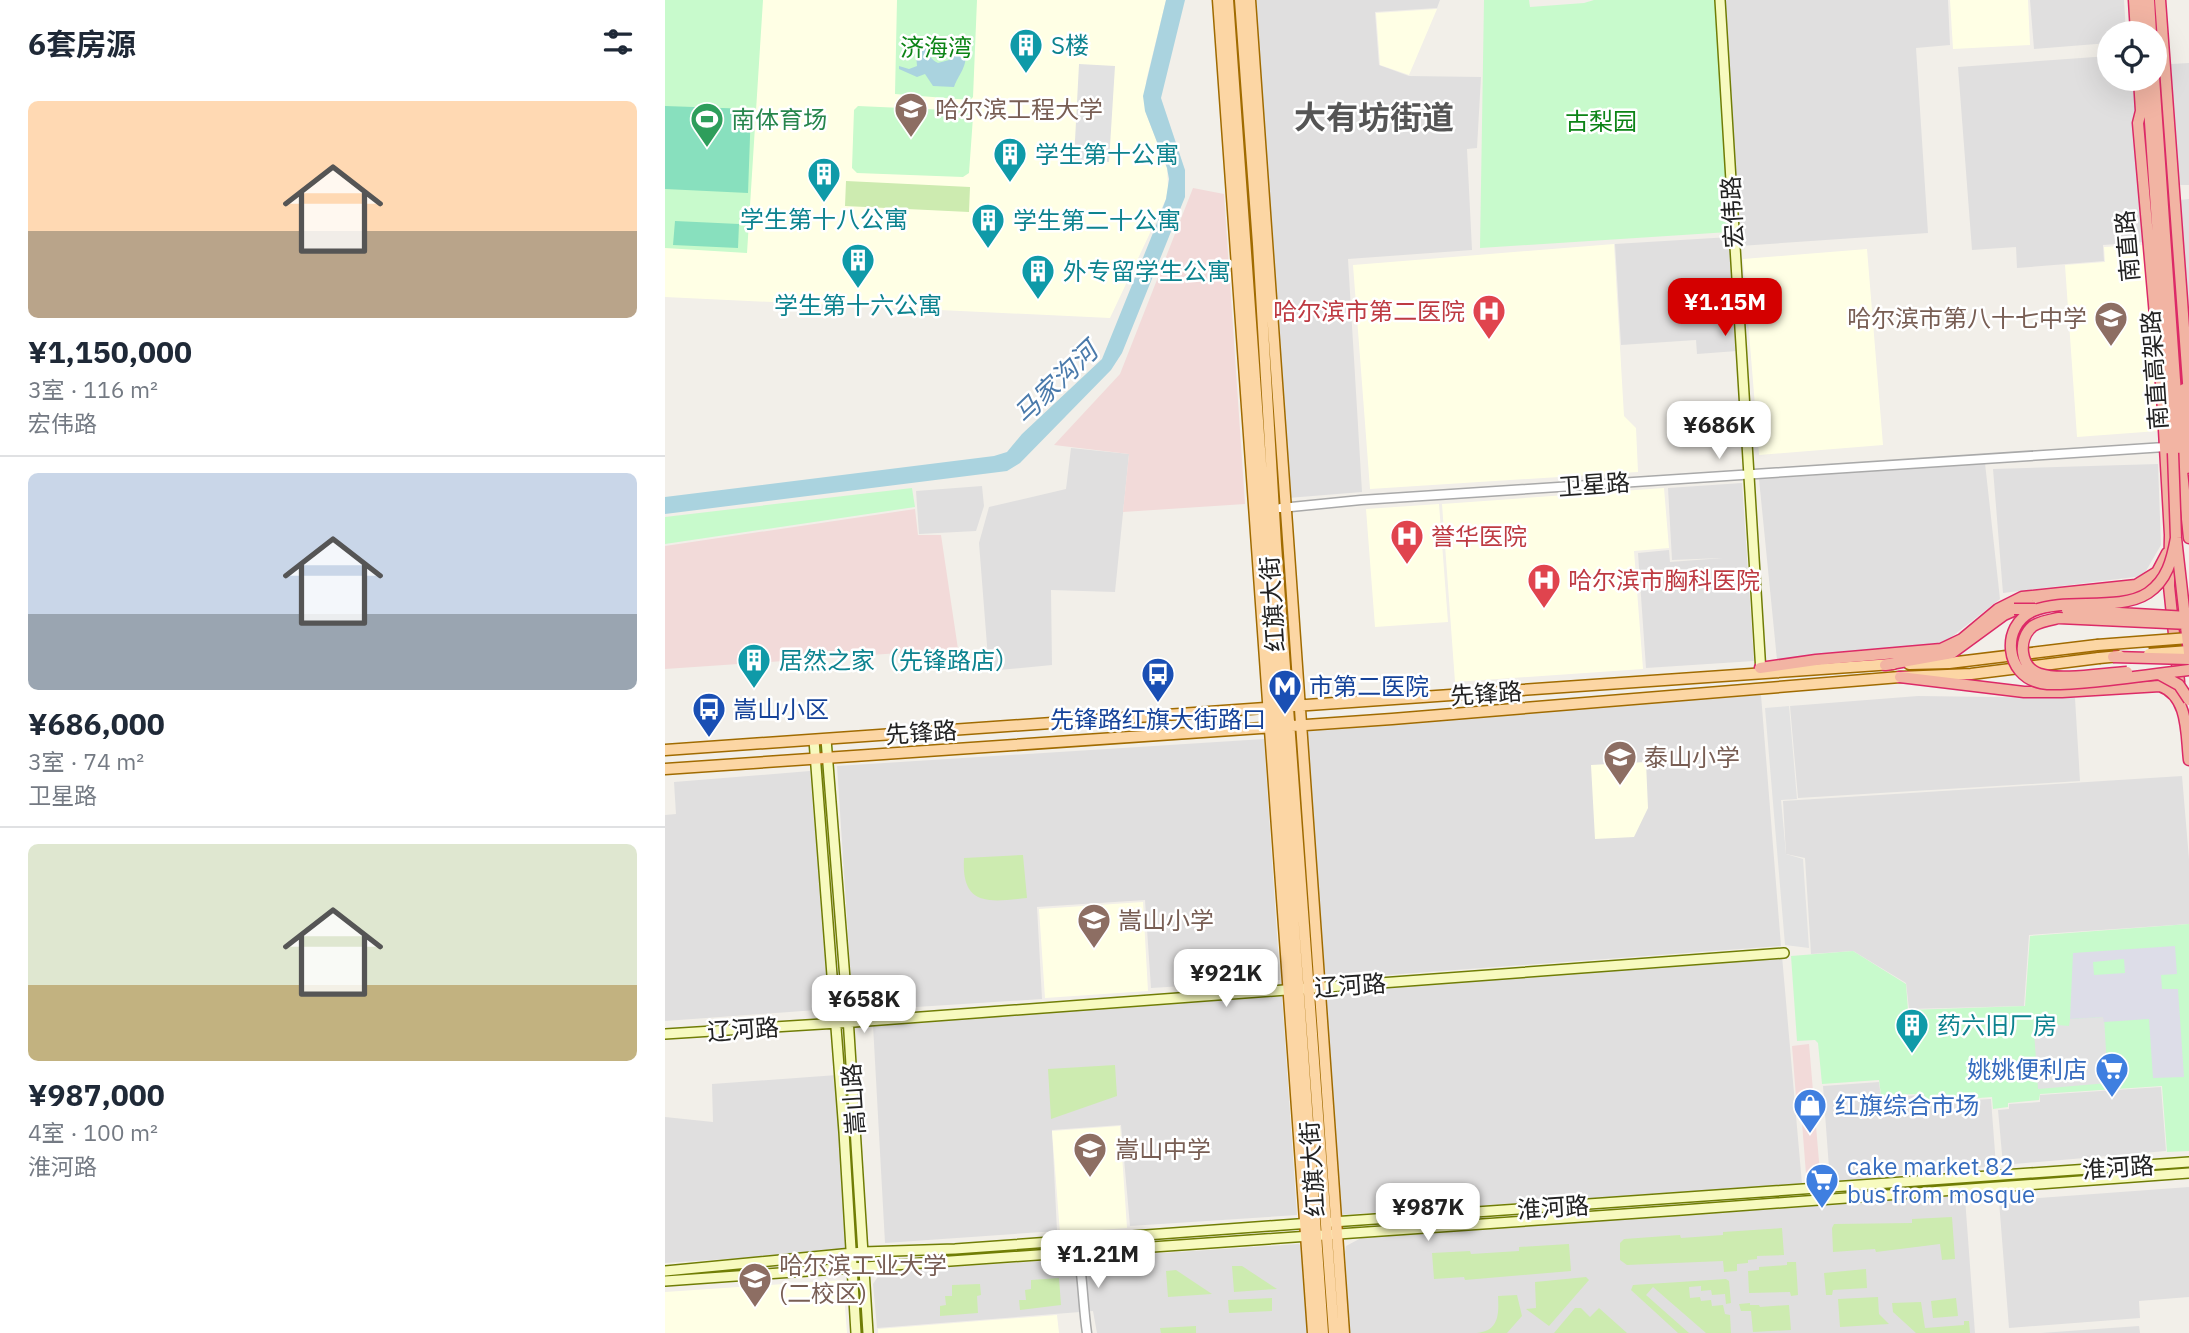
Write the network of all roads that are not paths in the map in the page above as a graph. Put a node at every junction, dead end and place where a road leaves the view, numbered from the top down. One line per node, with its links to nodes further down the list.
1 (1218, 0): 41 (main road, 红旗大街)
2 (1228, 0): 41 (main road, 红旗大街)
3 (1240, 0): 23 (main road, 红旗大街)
4 (1250, 0): 23 (main road, 红旗大街)
5 (1720, 0): 20 (main road, 宏伟路)
6 (2134, 0): 10 (highway)
7 (2141, 0): 11 (highway)
8 (2149, 0): 12 (highway)
9 (2160, 0): 17 (highway)
10 (2135, 21)
11 (2143, 21)
12 (2150, 21)
13 (2140, 91): 16 (highway, 南直路)
14 (2148, 91): 19 (highway, 南直高架路)
15 (2155, 91): 19 (highway, 南直高架路)
16 (2138, 123): 19 (highway, 南直路); 22 (highway, bridge)
17 (2178, 220): 18 (highway); 21 (highway)
18 (2189, 396)
19 (2173, 451): 20 (street, 卫星路); 21 (highway); 22 (highway, bridge); 24 (highway, 南直路)
20 (1747, 473): 23 (street, 卫星路); 36 (main road, 宏伟路)
21 (2186, 497): 25 (highway)
22 (2174, 500): 24 (highway, bridge)
23 (1279, 508): 41 (main road, 红旗大街)
24 (2173, 537): 26 (highway, bridge); 31 (highway, bridge); 36 (highway); 38 (highway)
25 (2189, 538)
26 (2157, 585): 27 (highway, bridge); 35 (highway, bridge)
27 (2014, 609): 28 (highway, bridge); 34 (highway)
28 (2189, 617)
29 (2189, 624): 40 (highway, bridge)
30 (2189, 638): 34 (main road, 先锋路, bridge)
31 (2189, 652): 32 (main road, bridge)
32 (2113, 657): 33 (highway, bridge); 37 (main road, 先锋路, bridge)
33 (2189, 659)
34 (1885, 665): 36 (main road, 先锋路)
35 (2189, 670)
36 (1761, 671): 41 (main road, 先锋路)
37 (1900, 677): 39 (highway); 42 (main road, 先锋路)
38 (2184, 681): 39 (highway)
39 (2173, 692): 48 (highway)
40 (2189, 701)
41 (1284, 706): 42 (main road, 红旗大街); 42 (main road, 红旗大街); 43 (main road, 先锋路)
42 (1286, 725): 47 (main road, 先锋路); 51 (main road, 红旗大街); 51 (main road, 红旗大街)
43 (826, 739): 44 (main road, 先锋路); 47 (main road, 嵩山路)
44 (814, 740): 45 (main road, 先锋路); 46 (main road, 嵩山路)
45 (665, 750)
46 (815, 758): 47 (main road, 先锋路); 49 (main road, 先锋路); 53 (main road, 嵩山路)
47 (828, 759): 52 (main road, 嵩山路)
48 (2189, 760)
49 (665, 769)
50 (1784, 951): 51 (main road, 辽河路)
51 (1304, 987): 52 (main road, 辽河路); 57 (main road, 红旗大街); 57 (main road, 红旗大街)
52 (848, 1020): 53 (main road, 辽河路); 59 (main road, 嵩山路)
53 (835, 1021): 54 (main road, 辽河路); 61 (main road, 嵩山路)
54 (665, 1032)
55 (2189, 1162): 57 (main road, 淮河路)
56 (2189, 1173): 58 (main road, 淮河路)
57 (1320, 1223): 58 (main road, 红旗大街); 58 (main road, 红旗大街); 59 (main road, 淮河路)
58 (1321, 1235): 60 (main road, 淮河路); 69 (main road, 红旗大街); 70 (main road, 红旗大街); 71 (main road, 红旗大街); 72 (main road, 红旗大街)
59 (863, 1252): 61 (main road, 淮河路); 62 (main road, 嵩山路)
60 (1078, 1252): 62 (main road, 淮河路); 68 (street)
61 (851, 1254): 63 (main road, 淮河路); 64 (main road, 嵩山路)
62 (864, 1268): 64 (main road, 淮河路); 67 (main road, 嵩山路)
63 (665, 1269)
64 (852, 1269): 65 (main road, 淮河路); 66 (main road, 嵩山路)
65 (665, 1283)
66 (856, 1333)
67 (868, 1333)
68 (1087, 1333)
69 (1313, 1333)
70 (1324, 1333)
71 (1334, 1333)
72 (1344, 1333)

